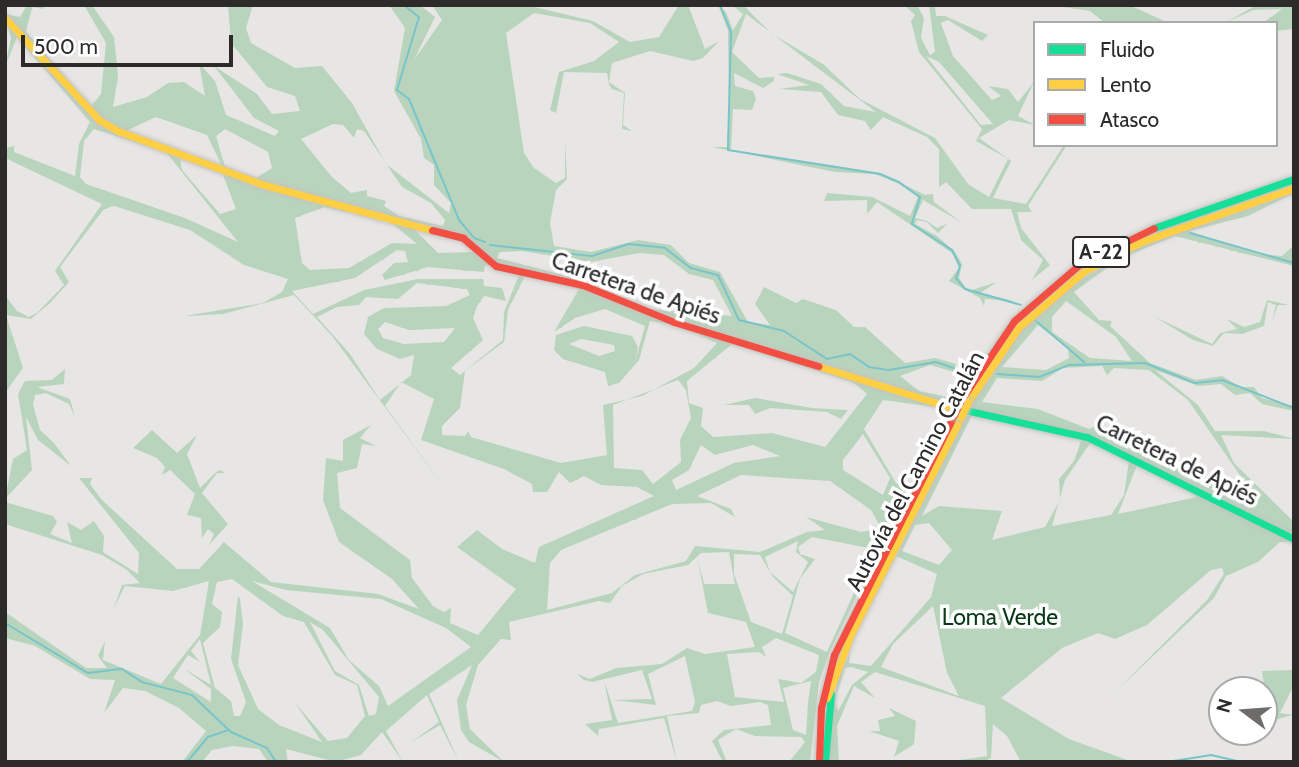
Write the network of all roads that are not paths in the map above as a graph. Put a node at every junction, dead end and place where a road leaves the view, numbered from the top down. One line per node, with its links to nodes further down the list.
1 (5, 18): 6 (main road, Carretera de Apiés)
2 (1294, 179): 4 (main road, Autovía del Camino Catalán / A-22)
3 (1294, 188): 4 (main road, Autovía del Camino Catalán / A-22)
4 (965, 401): 5 (main road, Autovía del Camino Catalán / A-22, bridge)
5 (957, 416): 7 (main road, Autovía del Camino Catalán / A-22); 8 (main road, Autovía del Camino Catalán / A-22)
6 (1294, 540)
7 (851, 634): 8 (main road, Autovía del Camino Catalán / A-22); 10 (main road)
8 (820, 734): 9 (main road); 10 (main road)
9 (813, 762)
10 (822, 762)

